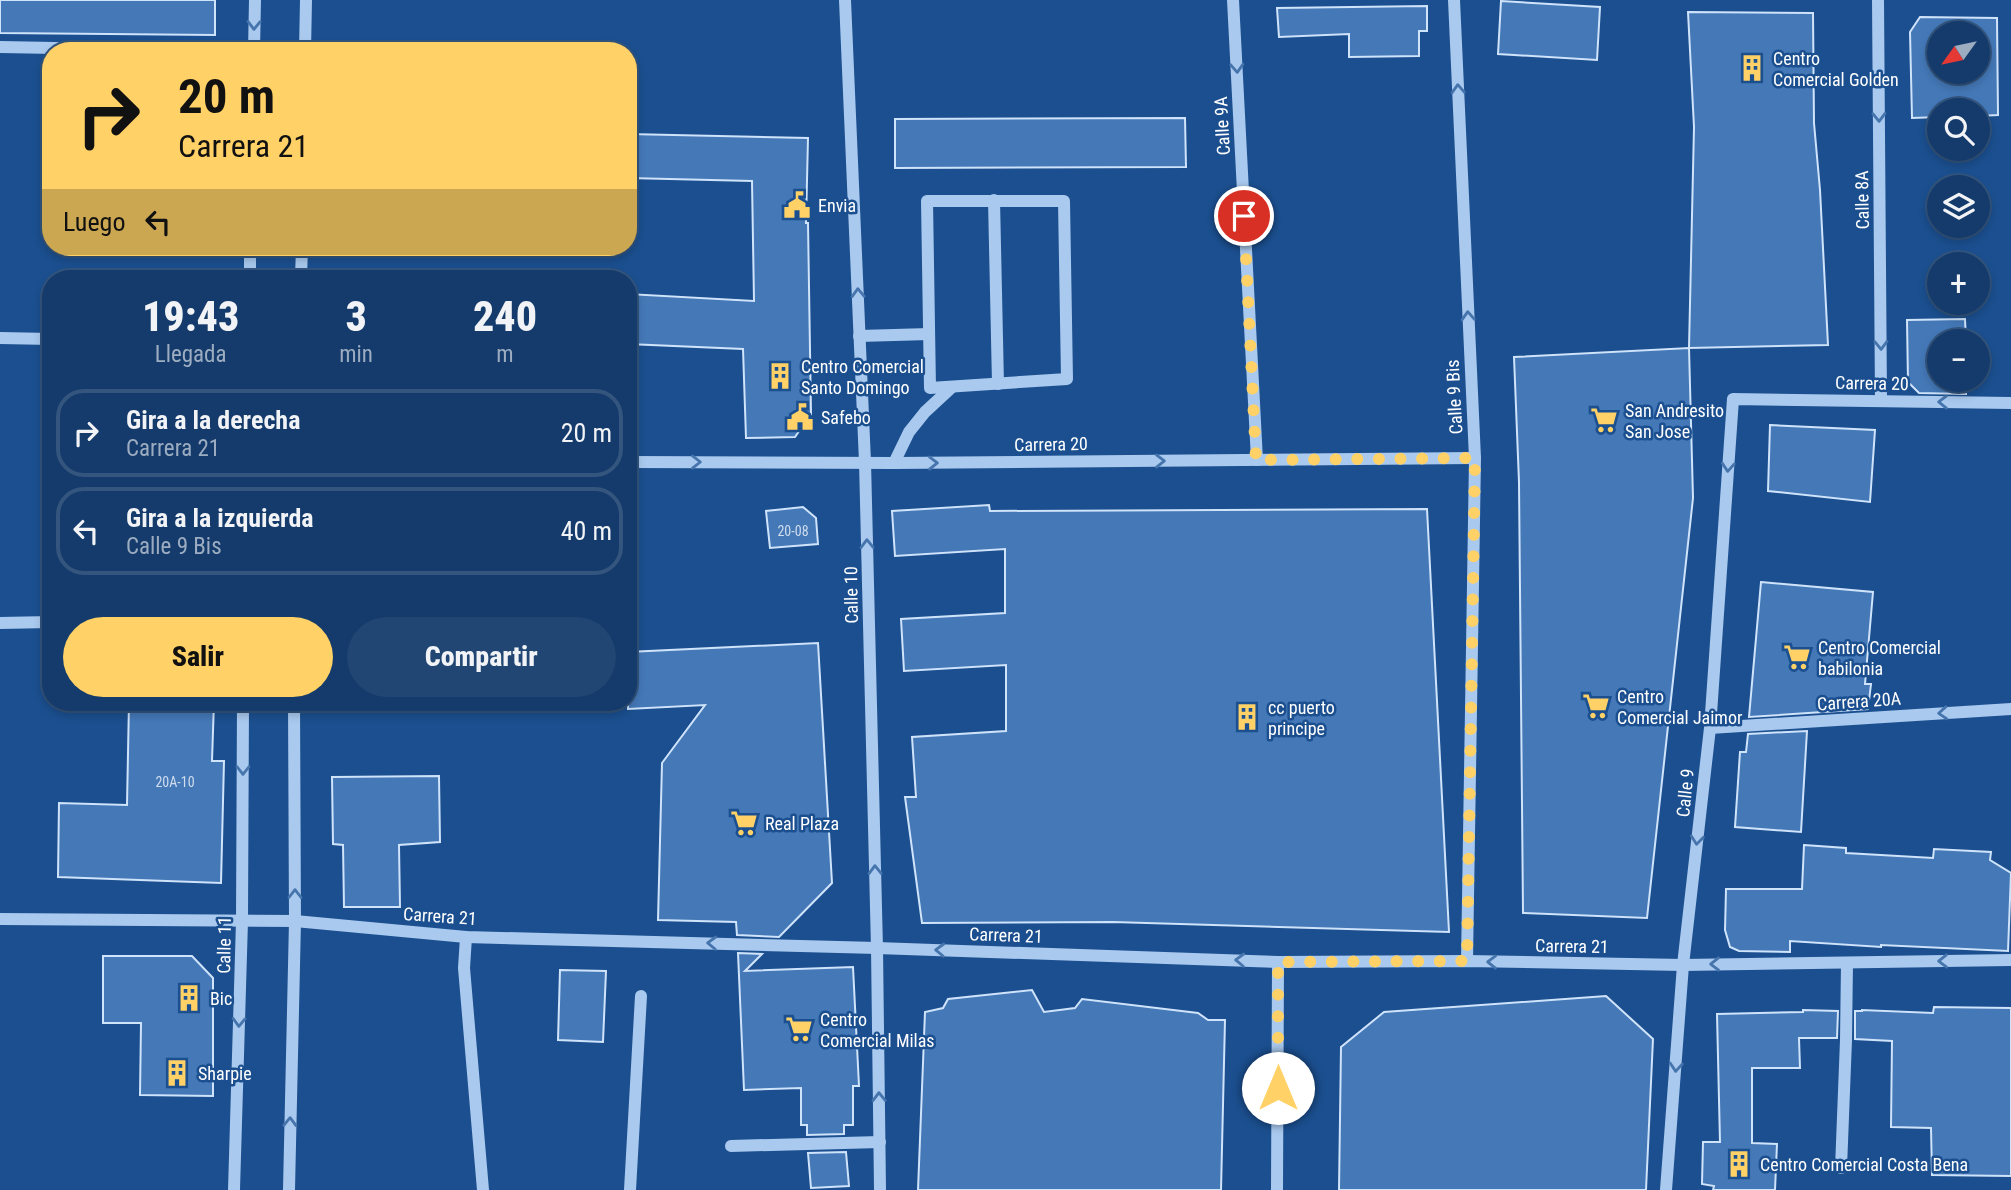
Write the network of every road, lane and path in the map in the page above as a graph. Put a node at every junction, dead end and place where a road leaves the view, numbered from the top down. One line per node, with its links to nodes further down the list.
1 (255, 0): 7 (street, one-way to 7)
2 (306, 0): 8 (street)
3 (845, 0): 13 (street, Calle 10, one-way to 3)
4 (1233, 0): 22 (street, Calle 9A, one-way to 22)
5 (1454, 0): 21 (street, Calle 9 Bis, one-way to 5)
6 (1878, 0): 19 (street, Calle 8A, one-way to 19)
7 (254, 42)
8 (305, 42)
9 (0, 47): 10 (street)
10 (42, 48)
11 (994, 201): 12 (street); 16 (street); 16 (street)
12 (929, 334): 13 (street); 17 (street)
13 (859, 337): 24 (street, Calle 10)
14 (0, 338): 15 (street)
15 (42, 340)
16 (998, 384): 17 (street)
17 (952, 387): 25 (street)
18 (1733, 399): 19 (street, Carrera 20); 31 (street, Calle 9, one-way to 31)
19 (1881, 400): 20 (street, Carrera 20, one-way to 19)
20 (2011, 403)
21 (1475, 458): 22 (street, Carrera 20); 38 (street, Calle 9 Bis)
22 (1256, 460): 25 (street, Carrera 20, one-way to 22)
23 (637, 462): 24 (street, Carrera 20, one-way to 24)
24 (865, 463): 25 (street, Carrera 20); 36 (street, Calle 10, one-way to 24)
25 (894, 463)
26 (0, 622): 27 (street)
27 (42, 622)
28 (2011, 709): 31 (street, Carrera 20A, one-way to 31)
29 (243, 711): 33 (street, Calle 11, one-way to 33)
30 (295, 711): 34 (street, one-way to 30)
31 (1710, 729): 41 (street, Calle 9, one-way to 41)
32 (0, 919): 33 (street, Carrera 21)
33 (242, 921): 34 (street, Carrera 21); 46 (street, Calle 11, one-way to 46)
34 (295, 921): 35 (street, Carrera 21); 47 (street, one-way to 34)
35 (466, 936): 36 (street, Carrera 21, one-way to 35); 48 (street)
36 (877, 948): 39 (street, Carrera 21, one-way to 36); 43 (street, Calle 10, one-way to 36)
37 (2011, 960): 40 (street, Carrera 21, one-way to 40)
38 (1467, 961): 39 (street, Carrera 21); 41 (street, Carrera 21, one-way to 38)
39 (1278, 962): 51 (street)
40 (1847, 963): 41 (street, Carrera 21, one-way to 41); 45 (street)
41 (1683, 965): 52 (street, Calle 9, one-way to 52)
42 (641, 996): 49 (street)
43 (880, 1142): 44 (street); 50 (street, Calle 10)
44 (731, 1146)
45 (1841, 1168)
46 (234, 1190)
47 (289, 1190)
48 (482, 1190)
49 (630, 1190)
50 (880, 1190)
51 (1277, 1190)
52 (1666, 1190)

